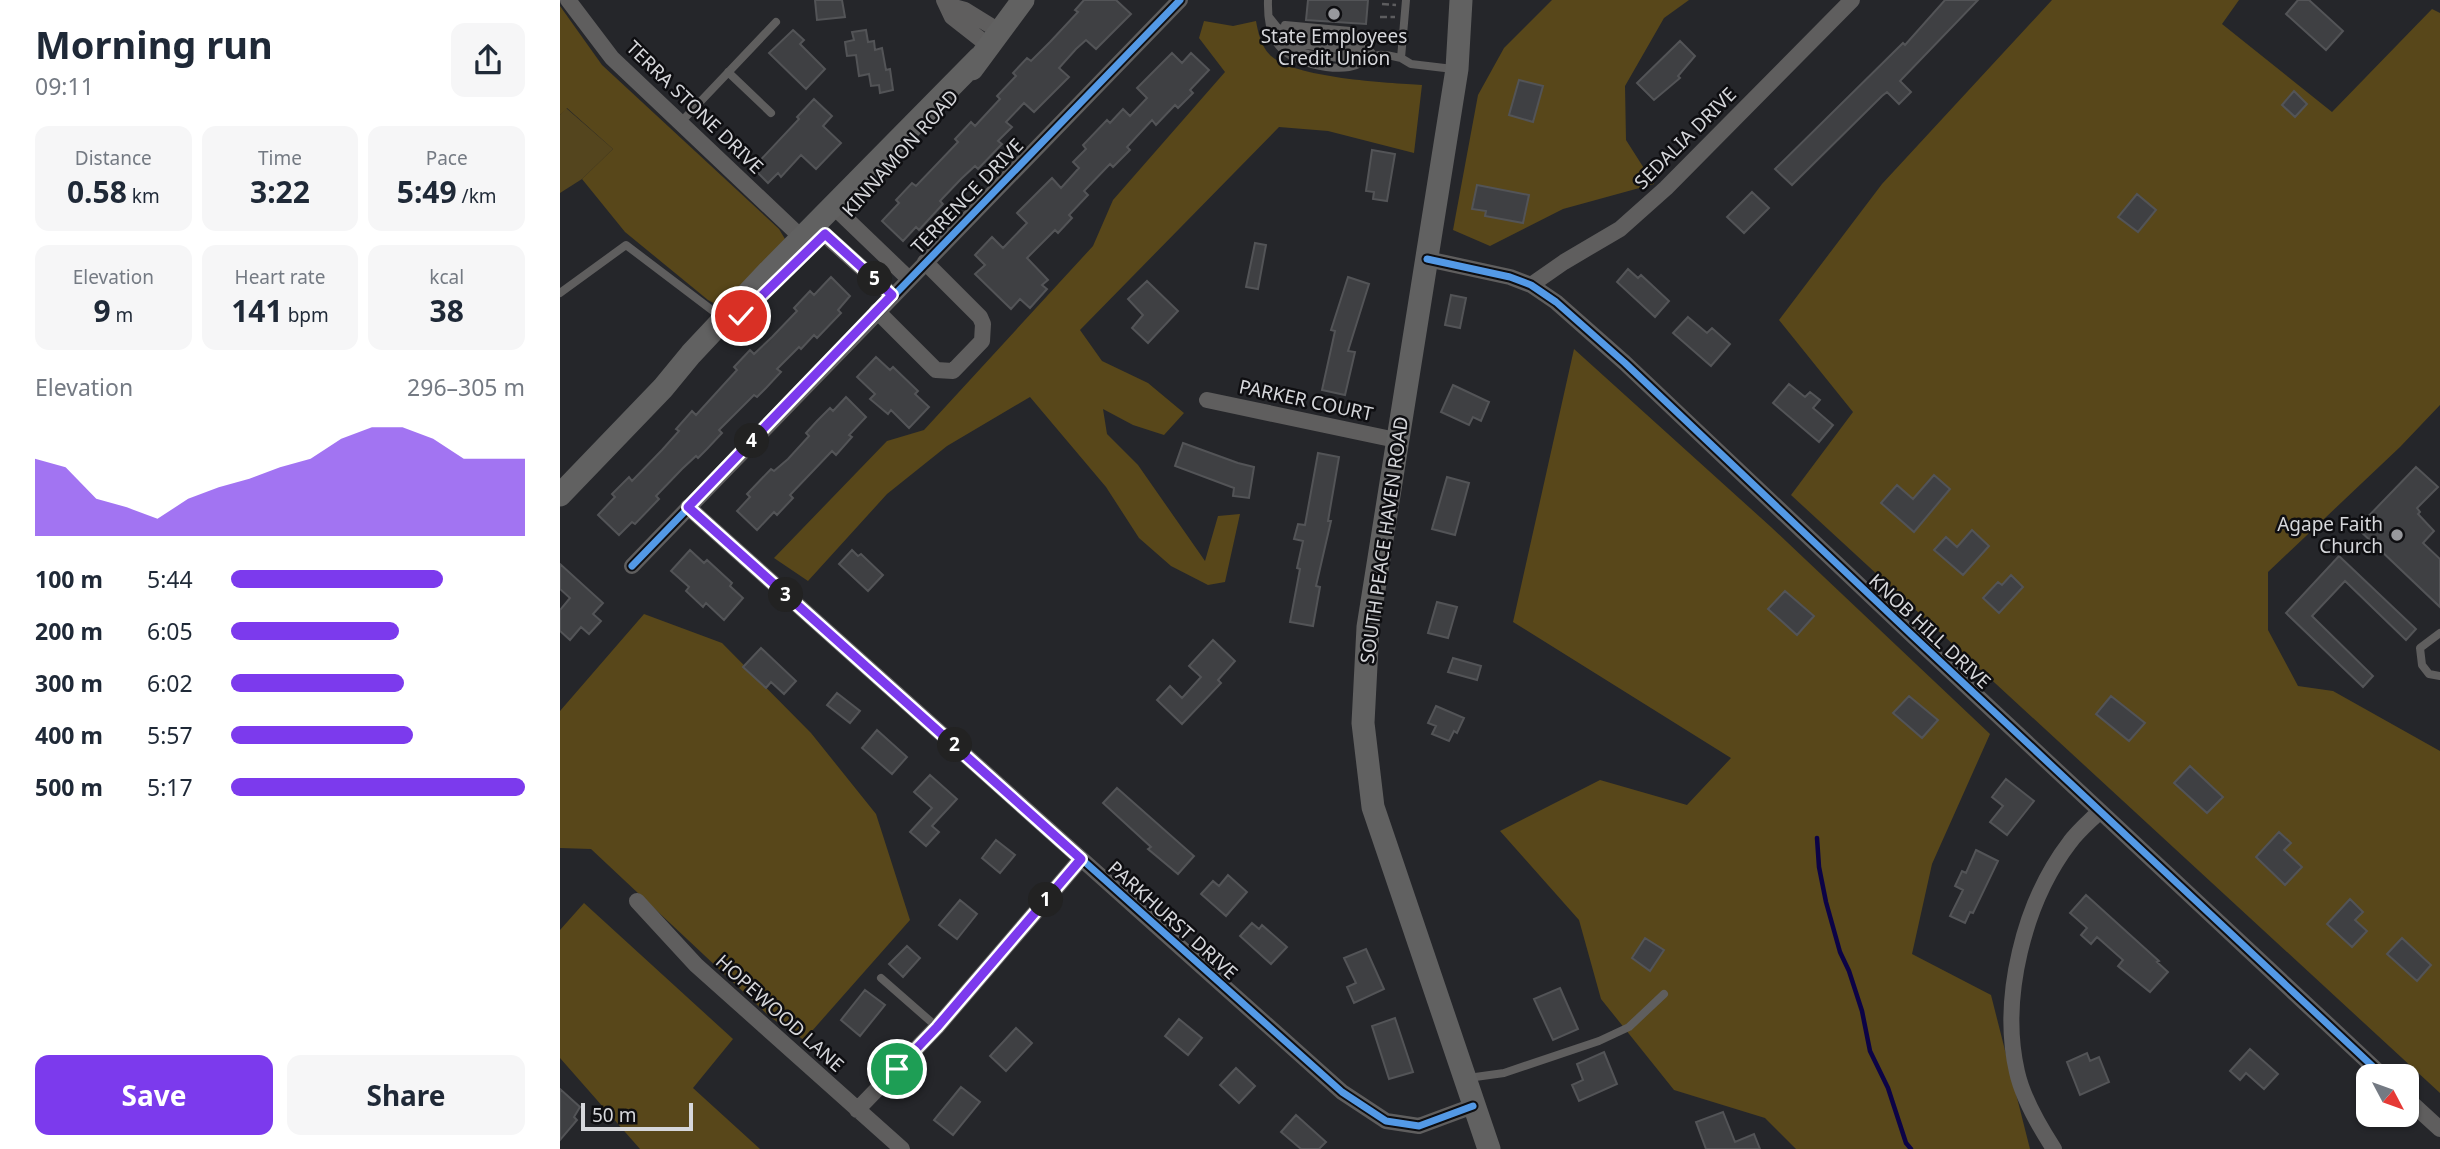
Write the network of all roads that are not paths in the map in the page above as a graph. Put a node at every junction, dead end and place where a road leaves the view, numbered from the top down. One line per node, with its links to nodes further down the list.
1 (568, 0): 17 (street, TERRA STONE DRIVE)
2 (1023, 0): 11 (main road, KINNAMON ROAD)
3 (1180, 0): 21 (street, TERRENCE DRIVE)
4 (1268, 0): 9 (lane)
5 (1406, 0): 13 (lane)
6 (1461, 0): 14 (main road, SOUTH PEACE HAVEN ROAD)
7 (1852, 0): 23 (street, SEDALIA DRIVE)
8 (945, 3): 11 (street)
9 (1267, 15): 12 (lane); 12 (lane); 12 (lane)
10 (776, 22): 15 (lane)
11 (989, 45): 18 (main road, KINNAMON ROAD)
12 (1376, 54): 13 (lane)
13 (1401, 58): 14 (lane)
14 (1457, 69): 20 (main road, SOUTH PEACE HAVEN ROAD)
15 (728, 72): 16 (lane); 17 (lane)
16 (771, 113)
17 (681, 122): 19 (street, TERRA STONE DRIVE)
18 (838, 211): 19 (main road, KINNAMON ROAD); 22 (street)
19 (814, 232): 25 (street, TERRA STONE DRIVE); 27 (main road, KINNAMON ROAD); 28 (main road, KINNAMON ROAD)
20 (1427, 259): 23 (street, KNOB HILL DRIVE); 30 (main road, SOUTH PEACE HAVEN ROAD)
21 (925, 262): 22 (street, TERRENCE DRIVE); 26 (street)
22 (908, 278): 25 (street, TERRENCE DRIVE)
23 (1531, 285): 36 (street, KNOB HILL DRIVE)
24 (560, 293): 27 (lane)
25 (892, 295): 26 (street, TERRENCE DRIVE)
26 (877, 312): 32 (street, TERRENCE DRIVE)
27 (724, 319): 28 (main road, KINNAMON ROAD)
28 (663, 388): 31 (main road, KINNAMON ROAD)
29 (1208, 400): 30 (street, PARKER COURT)
30 (1396, 440): 43 (main road, SOUTH PEACE HAVEN ROAD)
31 (560, 495)
32 (688, 507): 33 (street, TERRENCE DRIVE); 37 (street, PARKHURST DRIVE)
33 (632, 566)
34 (2440, 633): 35 (lane)
35 (2440, 676)
36 (2100, 811): 42 (street, KNOB HILL DRIVE); 50 (street)
37 (1081, 859): 41 (street); 44 (street, PARKHURST DRIVE)
38 (637, 901): 46 (street, HOPEWOOD LANE)
39 (881, 978): 41 (lane)
40 (1664, 994): 43 (lane)
41 (937, 1027): 46 (street)
42 (2370, 1064)
43 (1464, 1079): 44 (main road, SOUTH PEACE HAVEN ROAD)
44 (1473, 1106): 49 (main road, SOUTH PEACE HAVEN ROAD)
45 (2419, 1110): 47 (street)
46 (857, 1111): 48 (street, HOPEWOOD LANE)
47 (2440, 1129)
48 (902, 1149)
49 (1489, 1149)
50 (2054, 1149)

